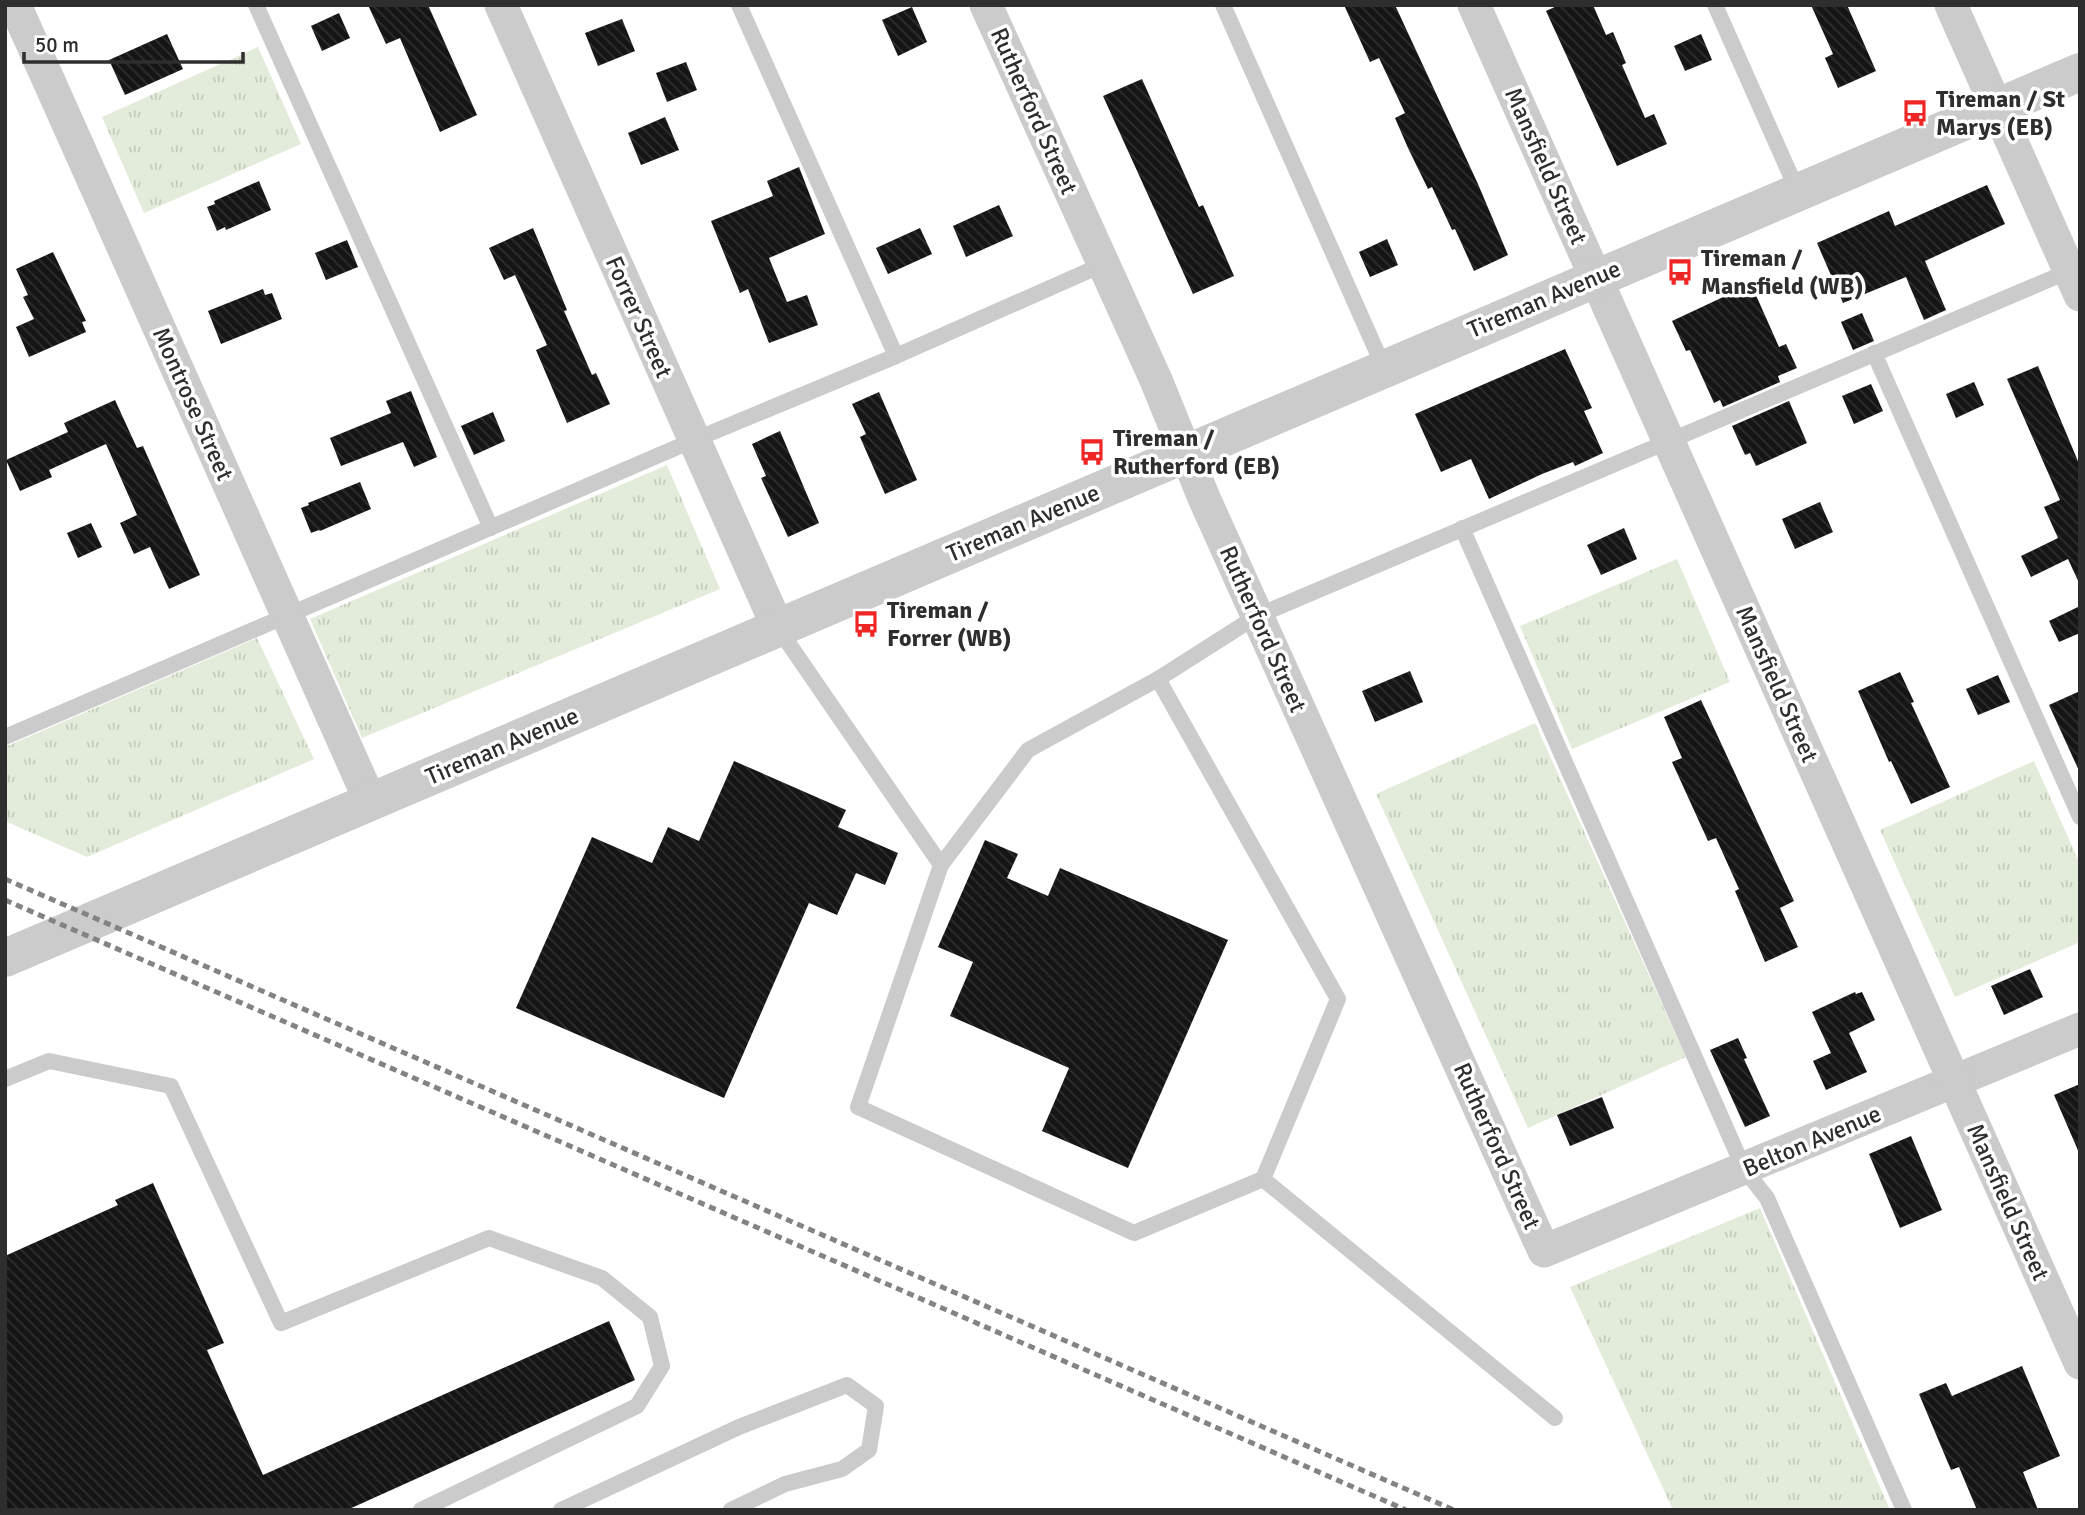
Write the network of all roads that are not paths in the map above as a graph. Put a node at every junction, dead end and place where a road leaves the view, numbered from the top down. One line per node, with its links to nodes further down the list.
1 (15, 5): 25 (street, Montrose Street)
2 (256, 5): 22 (lane)
3 (500, 5): 19 (street, Forrer Street)
4 (739, 5): 17 (lane)
5 (986, 5): 13 (street, Rutherford Street)
6 (1223, 5): 18 (lane)
7 (1474, 5): 14 (street, Mansfield Street)
8 (1715, 5): 12 (lane)
9 (1951, 5): 11 (street)
10 (2080, 72): 11 (street, Tireman Avenue)
11 (1996, 107): 12 (street, Tireman Avenue); 15 (street)
12 (1798, 192): 14 (street, Tireman Avenue)
13 (1104, 264): 17 (lane); 21 (street, Rutherford Street)
14 (1595, 277): 18 (street, Tireman Avenue); 20 (street, Mansfield Street)
15 (2076, 278): 16 (lane)
16 (1874, 354): 20 (lane); 30 (lane)
17 (896, 356): 19 (lane)
18 (1384, 368): 21 (street, Tireman Avenue)
19 (694, 440): 22 (lane); 26 (street, Forrer Street)
20 (1668, 441): 23 (lane); 35 (street, Mansfield Street)
21 (1186, 453): 24 (street, Rutherford Street); 26 (street, Tireman Avenue)
22 (491, 528): 25 (lane)
23 (1462, 528): 24 (lane); 36 (lane)
24 (1257, 615): 27 (lane); 38 (street, Rutherford Street)
25 (288, 616): 28 (lane); 29 (street, Montrose Street)
26 (778, 628): 29 (street, Tireman Avenue); 31 (lane)
27 (1158, 678): 31 (lane); 37 (lane)
28 (5, 737)
29 (371, 803): 32 (street, Tireman Avenue)
30 (2080, 817)
31 (941, 865): 37 (lane)
32 (5, 958)
33 (2080, 1029): 35 (street, Belton Avenue)
34 (5, 1079): 41 (lane)
35 (1954, 1082): 36 (street, Belton Avenue); 39 (street, Mansfield Street)
36 (1744, 1169): 38 (street, Belton Avenue); 44 (lane)
37 (1263, 1179): 40 (lane)
38 (1544, 1251)
39 (2080, 1363)
40 (1555, 1418)
41 (421, 1510)
42 (561, 1510): 43 (lane)
43 (731, 1510)
44 (1904, 1510)

